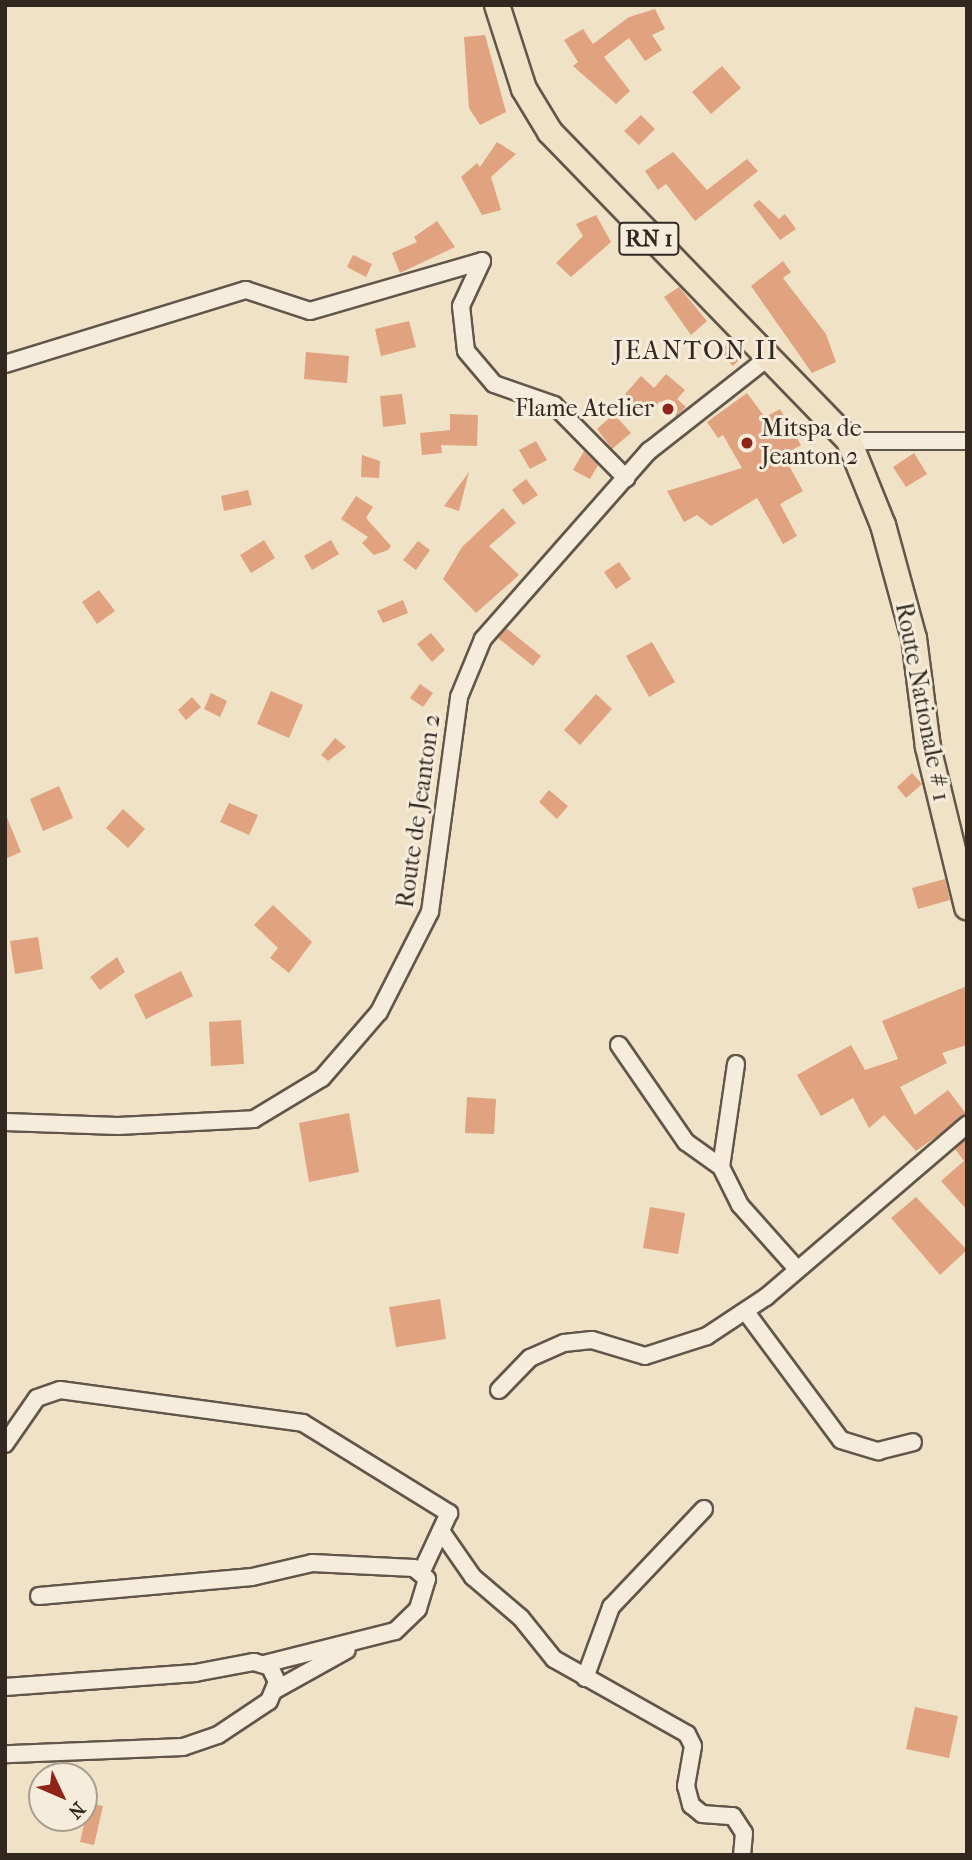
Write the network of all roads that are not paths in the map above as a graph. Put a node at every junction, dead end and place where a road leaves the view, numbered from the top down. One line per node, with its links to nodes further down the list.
1 (497, 5): 2 (main road, Route Nationale # 1 / RN 1)
2 (769, 357): 4 (main road, Route Nationale # 1 / RN 1); 6 (street, Route de Jeanton 2)
3 (5, 364): 6 (street)
4 (849, 441): 5 (street); 7 (main road, Route Nationale # 1 / RN 1)
5 (967, 441)
6 (626, 478): 10 (street, Route de Jeanton 2)
7 (967, 907)
8 (619, 1045): 12 (street)
9 (736, 1064): 12 (street)
10 (5, 1122)
11 (967, 1125): 13 (street)
12 (721, 1167): 13 (street)
13 (797, 1269): 14 (street)
14 (746, 1312): 15 (street); 16 (street)
15 (499, 1390)
16 (913, 1442)
17 (5, 1444): 19 (street)
18 (704, 1509): 24 (street)
19 (441, 1531): 20 (street); 24 (street)
20 (422, 1571): 21 (street); 22 (street)
21 (39, 1596)
22 (381, 1634): 23 (street); 26 (street)
23 (264, 1664): 25 (street); 26 (street)
24 (586, 1678): 28 (street)
25 (5, 1687)
26 (275, 1690): 27 (street)
27 (5, 1754)
28 (742, 1855)

